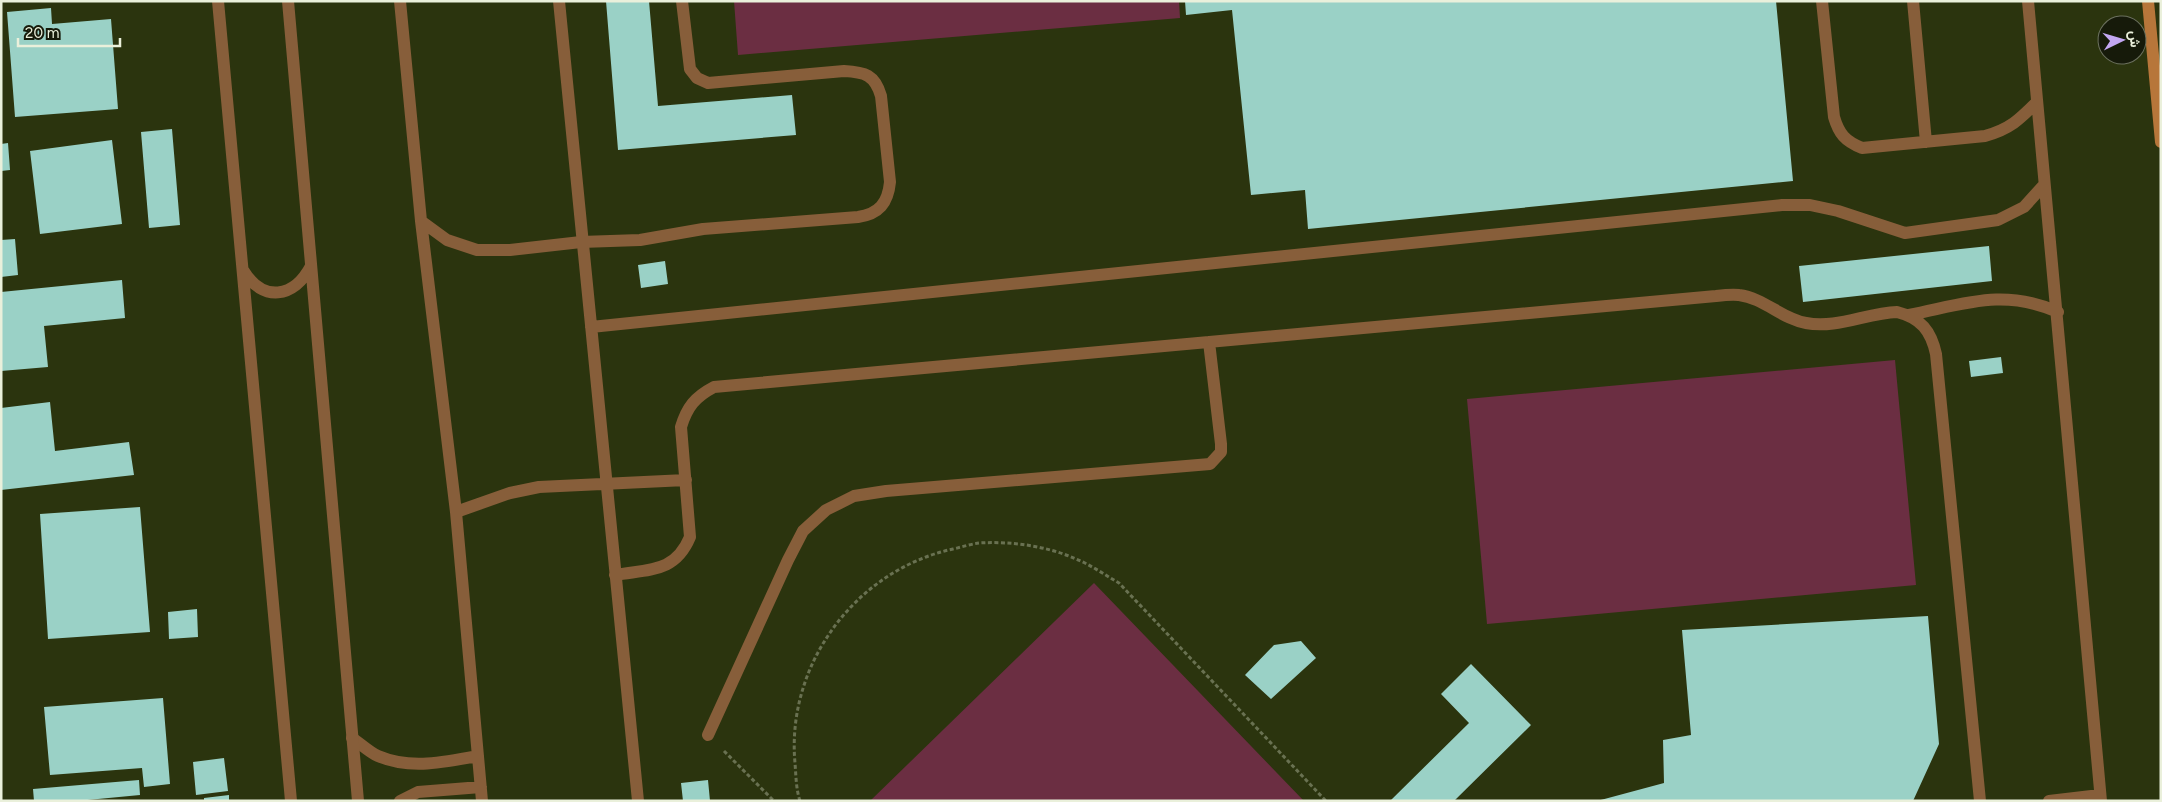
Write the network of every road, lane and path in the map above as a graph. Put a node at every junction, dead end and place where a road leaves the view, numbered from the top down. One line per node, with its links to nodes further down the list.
1 (218, 1): 17 (street)
2 (288, 1): 16 (street)
3 (400, 1): 14 (street)
4 (559, 1): 15 (street)
5 (682, 1): 15 (street)
6 (1822, 1): 11 (street)
7 (1913, 1): 11 (street)
8 (2028, 1): 10 (street)
9 (2148, 1): 12 (main road)
10 (2037, 102): 11 (street); 13 (street)
11 (1926, 142)
12 (2161, 142)
13 (2043, 186): 18 (street); 20 (street)
14 (421, 221): 15 (street); 24 (street)
15 (582, 242): 20 (street)
16 (311, 266): 17 (street); 27 (street)
17 (242, 268): 31 (street)
18 (2058, 312): 19 (street); 30 (street)
19 (1909, 315): 21 (street); 39 (street)
20 (591, 327): 23 (street)
21 (1209, 342): 22 (street); 26 (street)
22 (686, 480): 23 (street); 25 (street)
23 (608, 486): 24 (street); 25 (street)
24 (456, 512): 28 (street)
25 (615, 575): 35 (street)
26 (708, 735): 36 (path)
27 (352, 738): 28 (street); 32 (street)
28 (478, 756): 29 (street)
29 (481, 787): 33 (street); 34 (street)
30 (2100, 798): 40 (street)
31 (291, 801)
32 (358, 801)
33 (400, 801)
34 (482, 801)
35 (638, 801)
36 (774, 801)
37 (800, 801): 38 (path)
38 (1326, 801)
39 (1980, 801)
40 (2049, 801)

